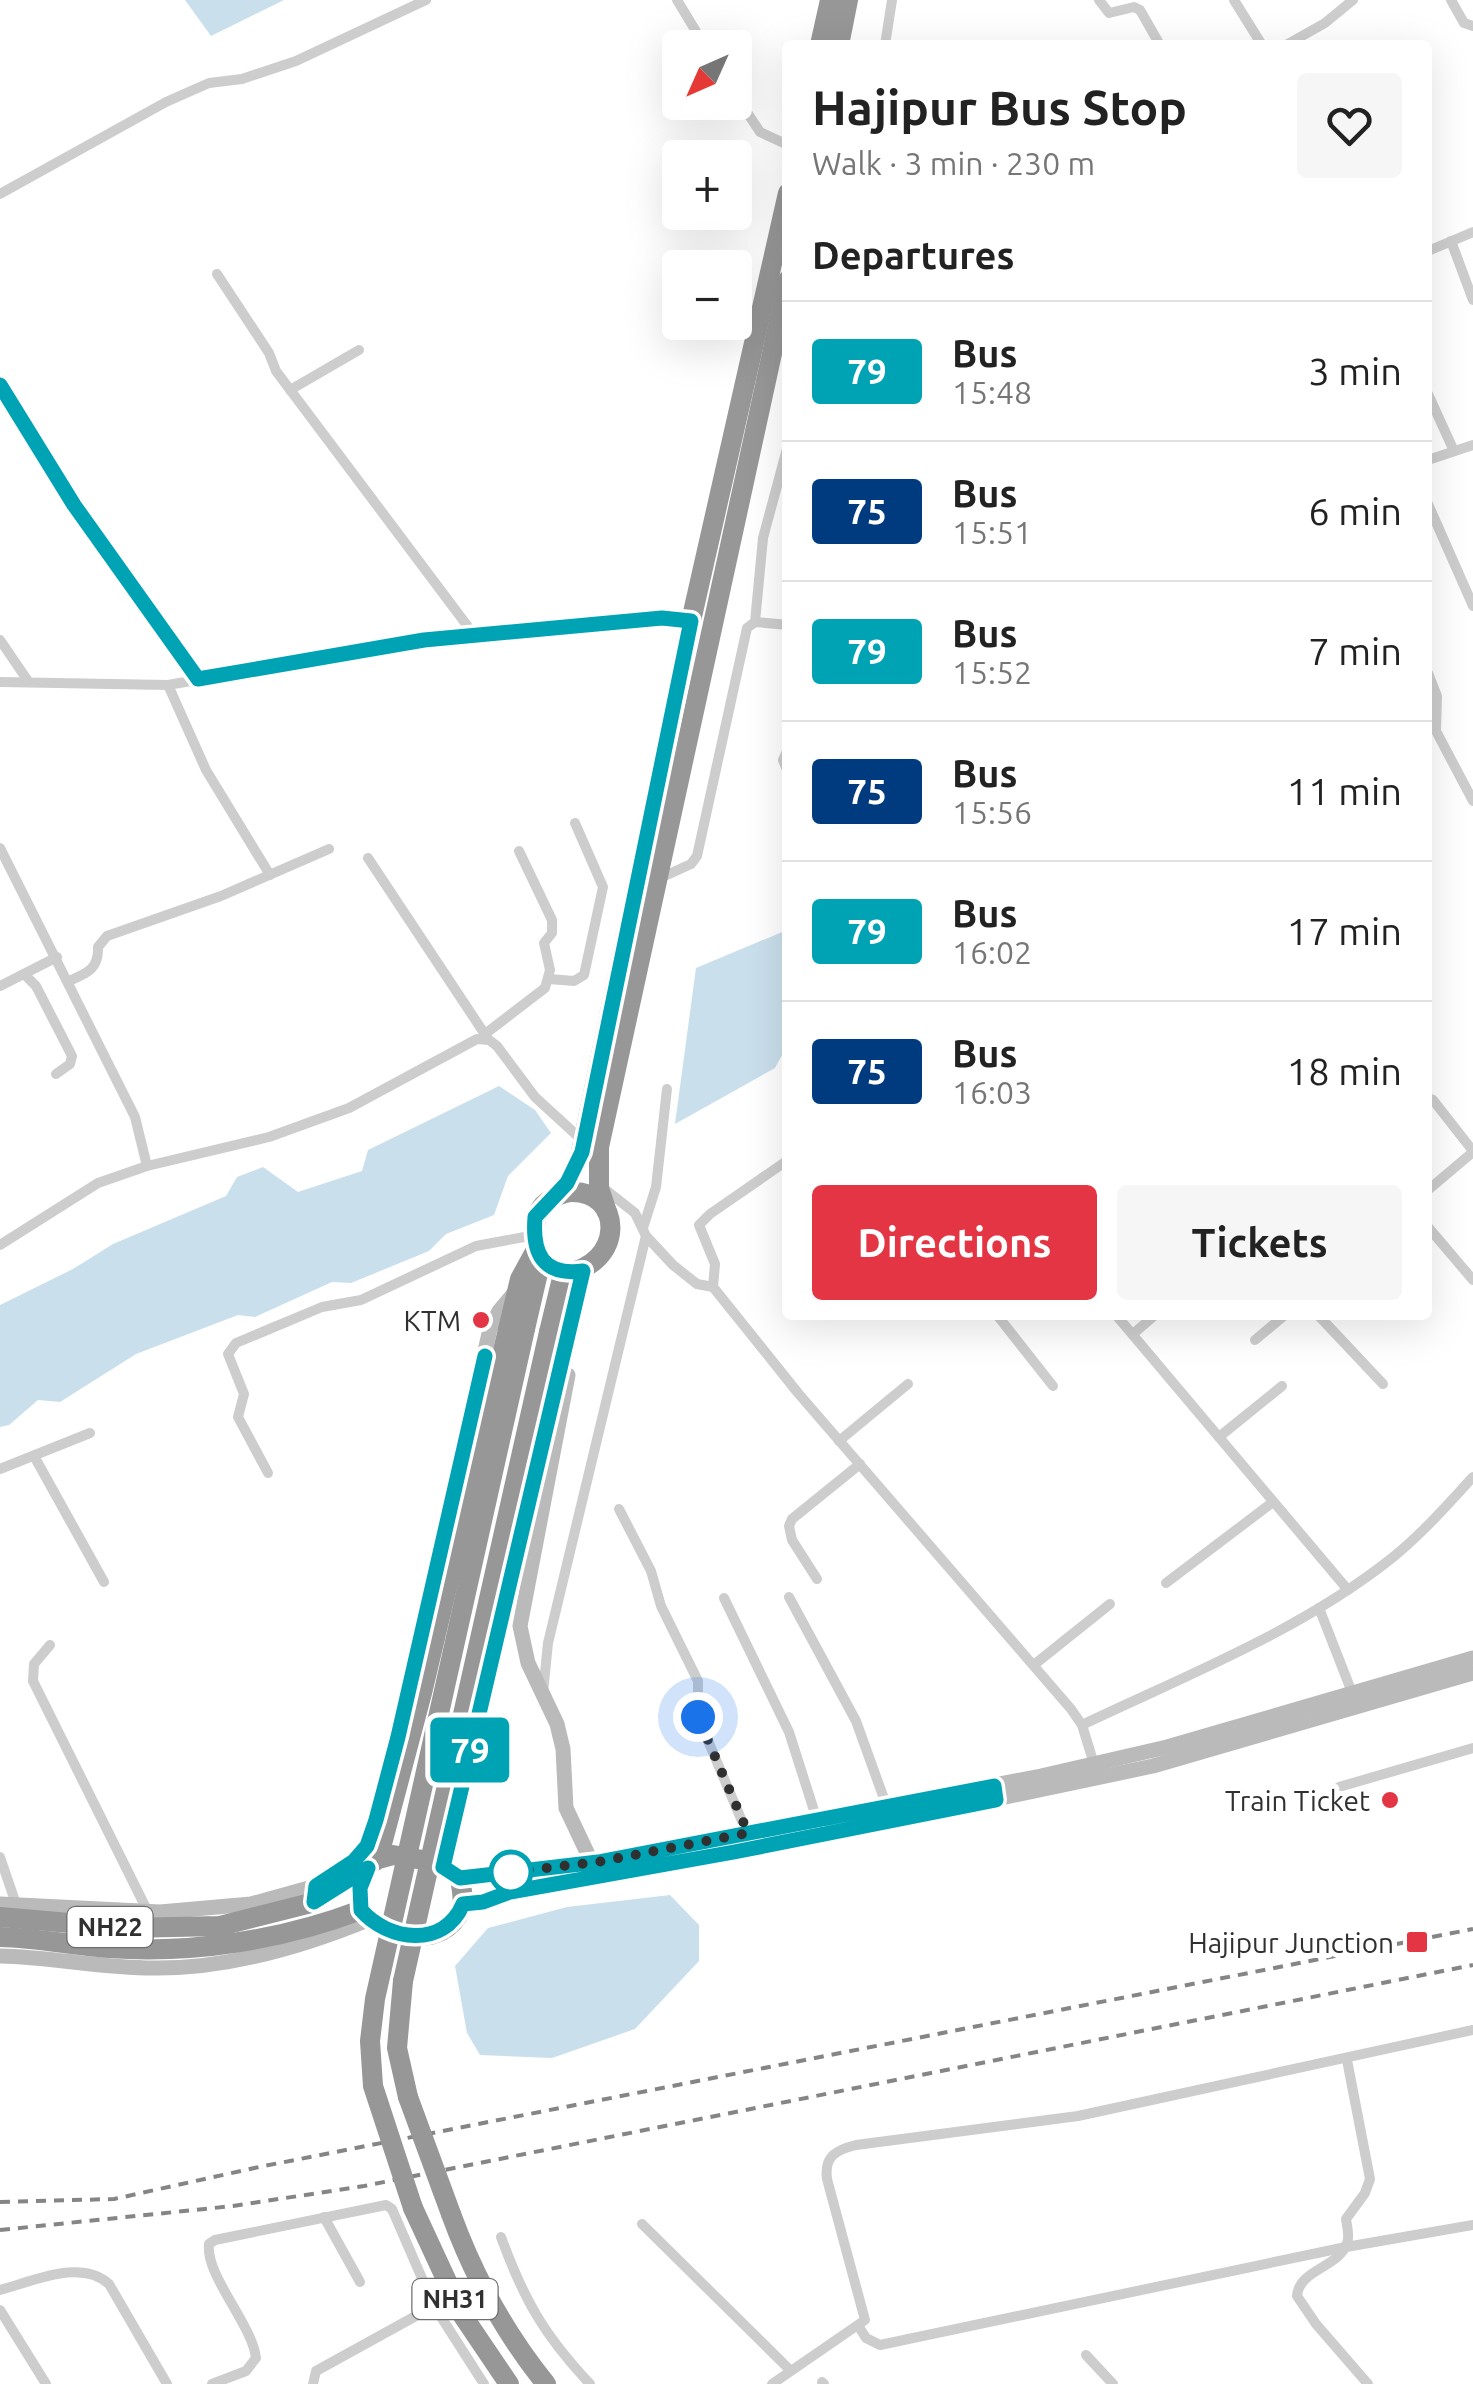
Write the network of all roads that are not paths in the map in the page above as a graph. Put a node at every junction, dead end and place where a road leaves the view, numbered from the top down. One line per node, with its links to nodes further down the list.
1 (426, 0): 20 (street)
2 (677, 0): 11 (street)
3 (830, 0): 12 (highway)
4 (848, 0): 13 (highway)
5 (892, 0): 14 (street)
6 (1099, 0): 15 (street)
7 (1234, 0): 16 (street)
8 (1353, 0): 17 (street)
9 (1451, 0): 10 (street)
10 (1473, 26)
11 (695, 30)
12 (821, 40)
13 (839, 40)
14 (885, 40)
15 (1157, 40)
16 (1259, 40)
17 (1295, 40)
18 (752, 120): 19 (street)
19 (782, 142)
20 (0, 194)
21 (782, 219): 38 (highway)
22 (1473, 232): 23 (street)
23 (1451, 241): 24 (street); 26 (street)
24 (1432, 250)
25 (217, 274): 30 (street)
26 (1473, 300)
27 (359, 350): 30 (street)
28 (780, 350): 55 (highway)
29 (0, 385): 43 (street)
30 (290, 390): 41 (street)
31 (1432, 403): 33 (street)
32 (1473, 445): 33 (street)
33 (1454, 451): 34 (street)
34 (1432, 459)
35 (782, 467): 39 (street)
36 (1432, 513): 37 (street)
37 (1473, 606)
38 (691, 621): 41 (street); 65 (highway)
39 (755, 622): 40 (street); 55 (street)
40 (782, 624)
41 (475, 636): 43 (street)
42 (0, 640): 44 (street)
43 (198, 679): 46 (street)
44 (28, 681): 45 (street); 46 (street)
45 (0, 682)
46 (168, 685): 54 (street)
47 (1432, 685): 48 (street)
48 (1471, 794)
49 (575, 823): 58 (street)
50 (0, 848): 56 (street)
51 (329, 849): 54 (street)
52 (519, 850): 58 (street)
53 (368, 858): 61 (street)
54 (270, 874): 59 (street)
55 (658, 879): 69 (highway)
56 (57, 958): 57 (street); 59 (street)
57 (24, 974): 60 (street); 62 (street)
58 (549, 979): 61 (street)
59 (68, 981): 68 (street)
60 (0, 986)
61 (487, 1037): 65 (street); 68 (street)
62 (56, 1074)
63 (667, 1088): 73 (street)
64 (1432, 1103): 66 (street)
65 (584, 1141): 71 (highway)
66 (1473, 1151): 70 (street)
67 (782, 1164): 81 (street)
68 (148, 1166): 77 (street)
69 (598, 1184): 72 (highway); 73 (street)
70 (1432, 1187)
71 (555, 1195): 72 (highway); 78 (highway)
72 (608, 1212): 79 (highway)
73 (644, 1232): 81 (street); 117 (street)
74 (1432, 1232): 75 (street)
75 (1437, 1238): 76 (street); 80 (street)
76 (1432, 1243)
77 (0, 1244)
78 (538, 1247): 79 (highway); 82 (highway); 101 (street); 158 (highway, NH31, bridge)
79 (573, 1272): 83 (highway); 159 (highway, NH31, bridge)
80 (1473, 1280)
81 (713, 1288): 97 (street)
82 (518, 1290): 128 (highway); 131 (main road)
83 (578, 1293): 117 (main road); 130 (highway)
84 (1001, 1320): 93 (street)
85 (1122, 1320): 89 (street)
86 (1149, 1320): 89 (street)
87 (1279, 1320): 90 (street)
88 (1323, 1320): 92 (street)
89 (1133, 1334): 96 (street)
90 (1256, 1340)
91 (908, 1384): 97 (street)
92 (1382, 1384)
93 (1053, 1386)
94 (1282, 1386): 96 (street)
95 (90, 1434): 98 (street)
96 (1219, 1436): 103 (street)
97 (839, 1441): 99 (street)
98 (34, 1456): 100 (street); 106 (street)
99 (860, 1464): 105 (street); 115 (street)
100 (0, 1469)
101 (268, 1473)
102 (1473, 1477): 108 (street)
103 (1274, 1502): 107 (street); 108 (street)
104 (619, 1510): 126 (street)
105 (818, 1579)
106 (104, 1582)
107 (1166, 1582)
108 (1348, 1590): 112 (street)
109 (789, 1597): 124 (street)
110 (724, 1598): 125 (street)
111 (1110, 1604): 115 (street)
112 (1319, 1608): 118 (street); 119 (street)
113 (50, 1645): 134 (street)
114 (1473, 1658): 118 (main road)
115 (1034, 1664): 119 (street)
116 (1473, 1673): 123 (main road)
117 (543, 1694): 129 (main road)
118 (1353, 1695): 121 (main road)
119 (1082, 1725): 121 (street)
120 (1473, 1748): 122 (street)
121 (1094, 1764): 123 (main road)
122 (1339, 1786)
123 (995, 1793): 124 (main road); 132 (main road)
124 (886, 1807): 125 (main road)
125 (818, 1820): 126 (main road)
126 (748, 1833): 129 (main road)
127 (0, 1857): 133 (street)
128 (373, 1863): 130 (highway); 131 (highway, NH22); 135 (highway)
129 (592, 1863): 130 (main road)
130 (452, 1873): 132 (highway)
131 (315, 1894): 134 (main road); 136 (highway, NH22)
132 (463, 1904): 135 (highway)
133 (5, 1908): 134 (main road); 136 (highway, NH22)
134 (148, 1912)
135 (365, 1914): 136 (highway, NH22); 138 (main road)
136 (218, 1936): 137 (highway, NH22)
137 (0, 1937)
138 (0, 1956)
139 (1473, 2030): 140 (street)
140 (1346, 2060): 145 (street); 150 (street)
141 (324, 2217): 146 (street); 148 (street); 155 (street)
142 (642, 2224): 152 (street)
143 (1473, 2225): 145 (street)
144 (500, 2237): 160 (street)
145 (1346, 2247): 150 (street); 163 (street)
146 (360, 2282)
147 (0, 2290): 154 (street)
148 (434, 2306): 156 (street); 157 (street)
149 (0, 2310): 153 (street)
150 (859, 2327): 152 (street)
151 (1086, 2356): 162 (street)
152 (790, 2370): 161 (street)
153 (46, 2384)
154 (167, 2384)
155 (212, 2384)
156 (314, 2384)
157 (484, 2384)
158 (510, 2384)
159 (546, 2384)
160 (590, 2384)
161 (772, 2384)
162 (1113, 2384)
163 (1368, 2384)

